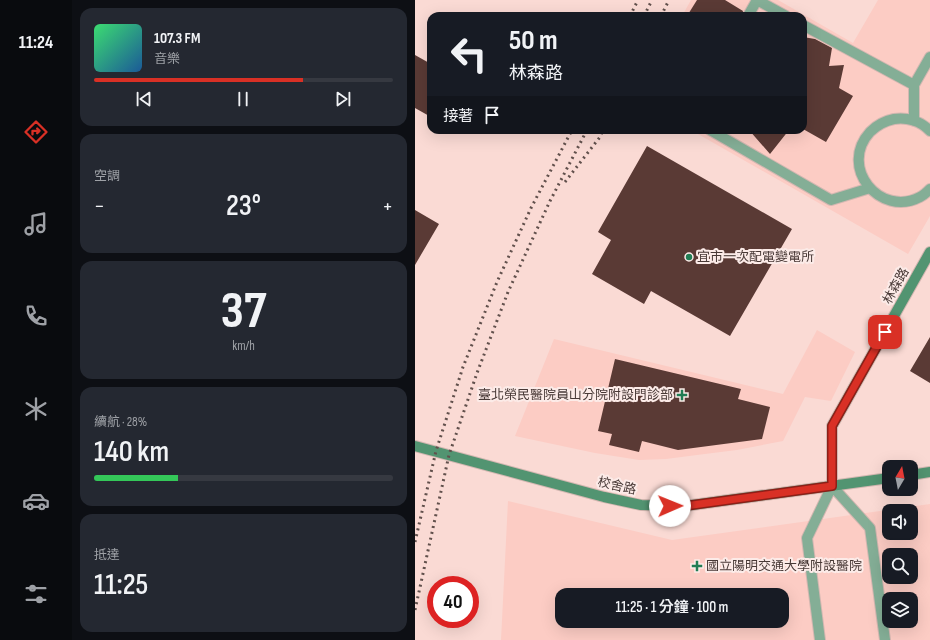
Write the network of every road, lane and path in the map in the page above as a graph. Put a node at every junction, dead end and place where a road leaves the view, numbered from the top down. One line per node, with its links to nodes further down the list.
1 (750, 12): 2 (lane)
2 (779, 12)
3 (807, 27): 5 (lane)
4 (930, 57): 5 (lane)
5 (914, 85): 6 (lane)
6 (914, 121): 7 (lane); 9 (lane)
7 (930, 131)
8 (717, 134): 9 (lane)
9 (870, 188): 10 (lane)
10 (930, 190)
11 (930, 252): 16 (street, 林森路)
12 (415, 446): 16 (street, 校舍路)
13 (930, 472): 14 (street)
14 (918, 474)
15 (882, 479): 16 (street, 校舍路)
16 (832, 486): 17 (lane); 18 (lane)
17 (820, 640)
18 (885, 640)

